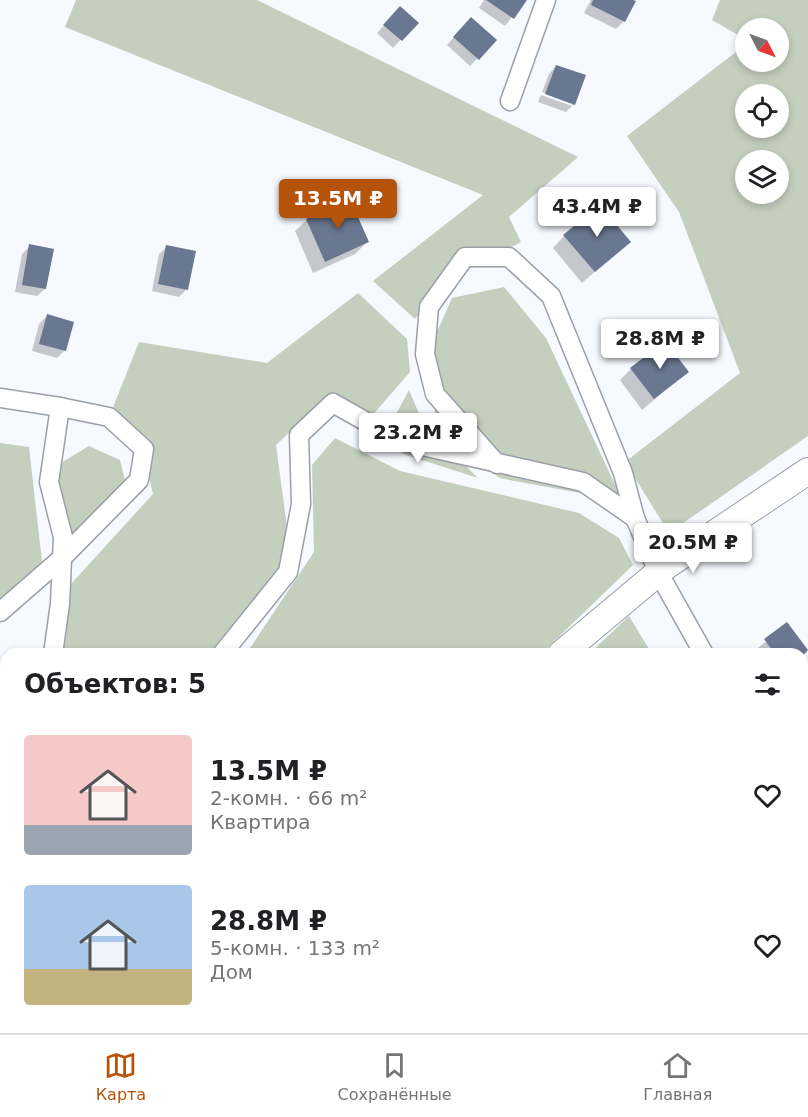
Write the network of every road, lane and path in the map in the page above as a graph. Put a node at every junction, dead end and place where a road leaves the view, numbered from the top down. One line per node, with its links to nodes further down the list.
1 (546, 0): 2 (street)
2 (510, 101)
3 (0, 398): 4 (street)
4 (60, 406): 8 (street); 8 (street)
5 (497, 464): 7 (street); 7 (street); 12 (street)
6 (808, 471): 9 (street)
7 (635, 518): 9 (street)
8 (62, 558): 10 (street); 11 (street)
9 (658, 572): 13 (street); 14 (street)
10 (0, 612)
11 (54, 648)
12 (227, 648)
13 (568, 648)
14 (701, 648)

